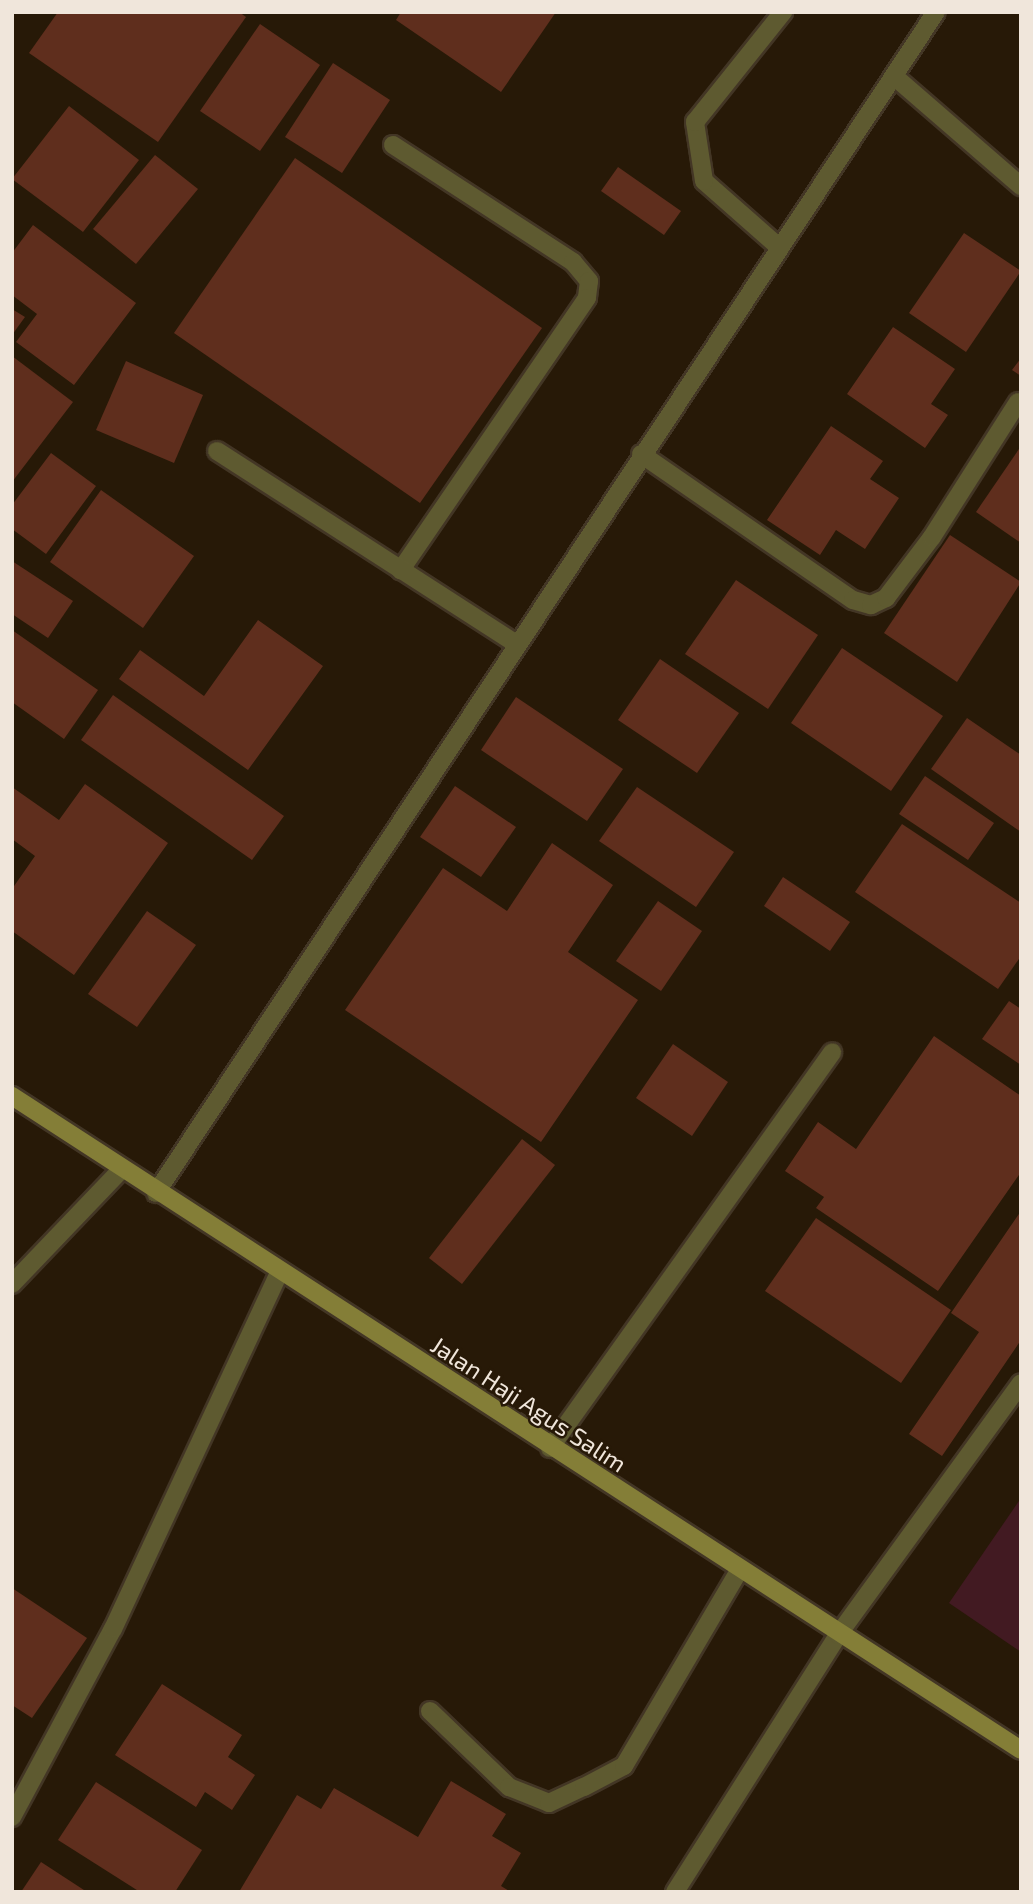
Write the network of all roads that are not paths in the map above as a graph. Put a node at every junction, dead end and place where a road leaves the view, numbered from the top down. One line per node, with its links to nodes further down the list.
1 (783, 12): 6 (street)
2 (936, 12): 3 (street)
3 (895, 77): 5 (street); 6 (street)
4 (393, 145): 10 (street)
5 (1021, 186)
6 (780, 248): 9 (street)
7 (1018, 402): 9 (street)
8 (217, 451): 10 (street)
9 (641, 454): 11 (street)
10 (401, 570): 11 (street)
11 (516, 644): 15 (street)
12 (832, 1052): 19 (street)
13 (12, 1096): 14 (main road, Jalan Haji Agus Salim)
14 (121, 1170): 15 (main road, Jalan Haji Agus Salim); 17 (street)
15 (156, 1193): 16 (main road, Jalan Haji Agus Salim)
16 (280, 1271): 19 (main road, Jalan Haji Agus Salim); 24 (street)
17 (12, 1284)
18 (1021, 1383): 21 (street)
19 (550, 1448): 20 (main road, Jalan Haji Agus Salim)
20 (739, 1571): 21 (main road, Jalan Haji Agus Salim); 22 (street)
21 (838, 1635): 23 (main road, Jalan Haji Agus Salim); 25 (street)
22 (430, 1711)
23 (1021, 1750)
24 (12, 1817)
25 (675, 1892)

